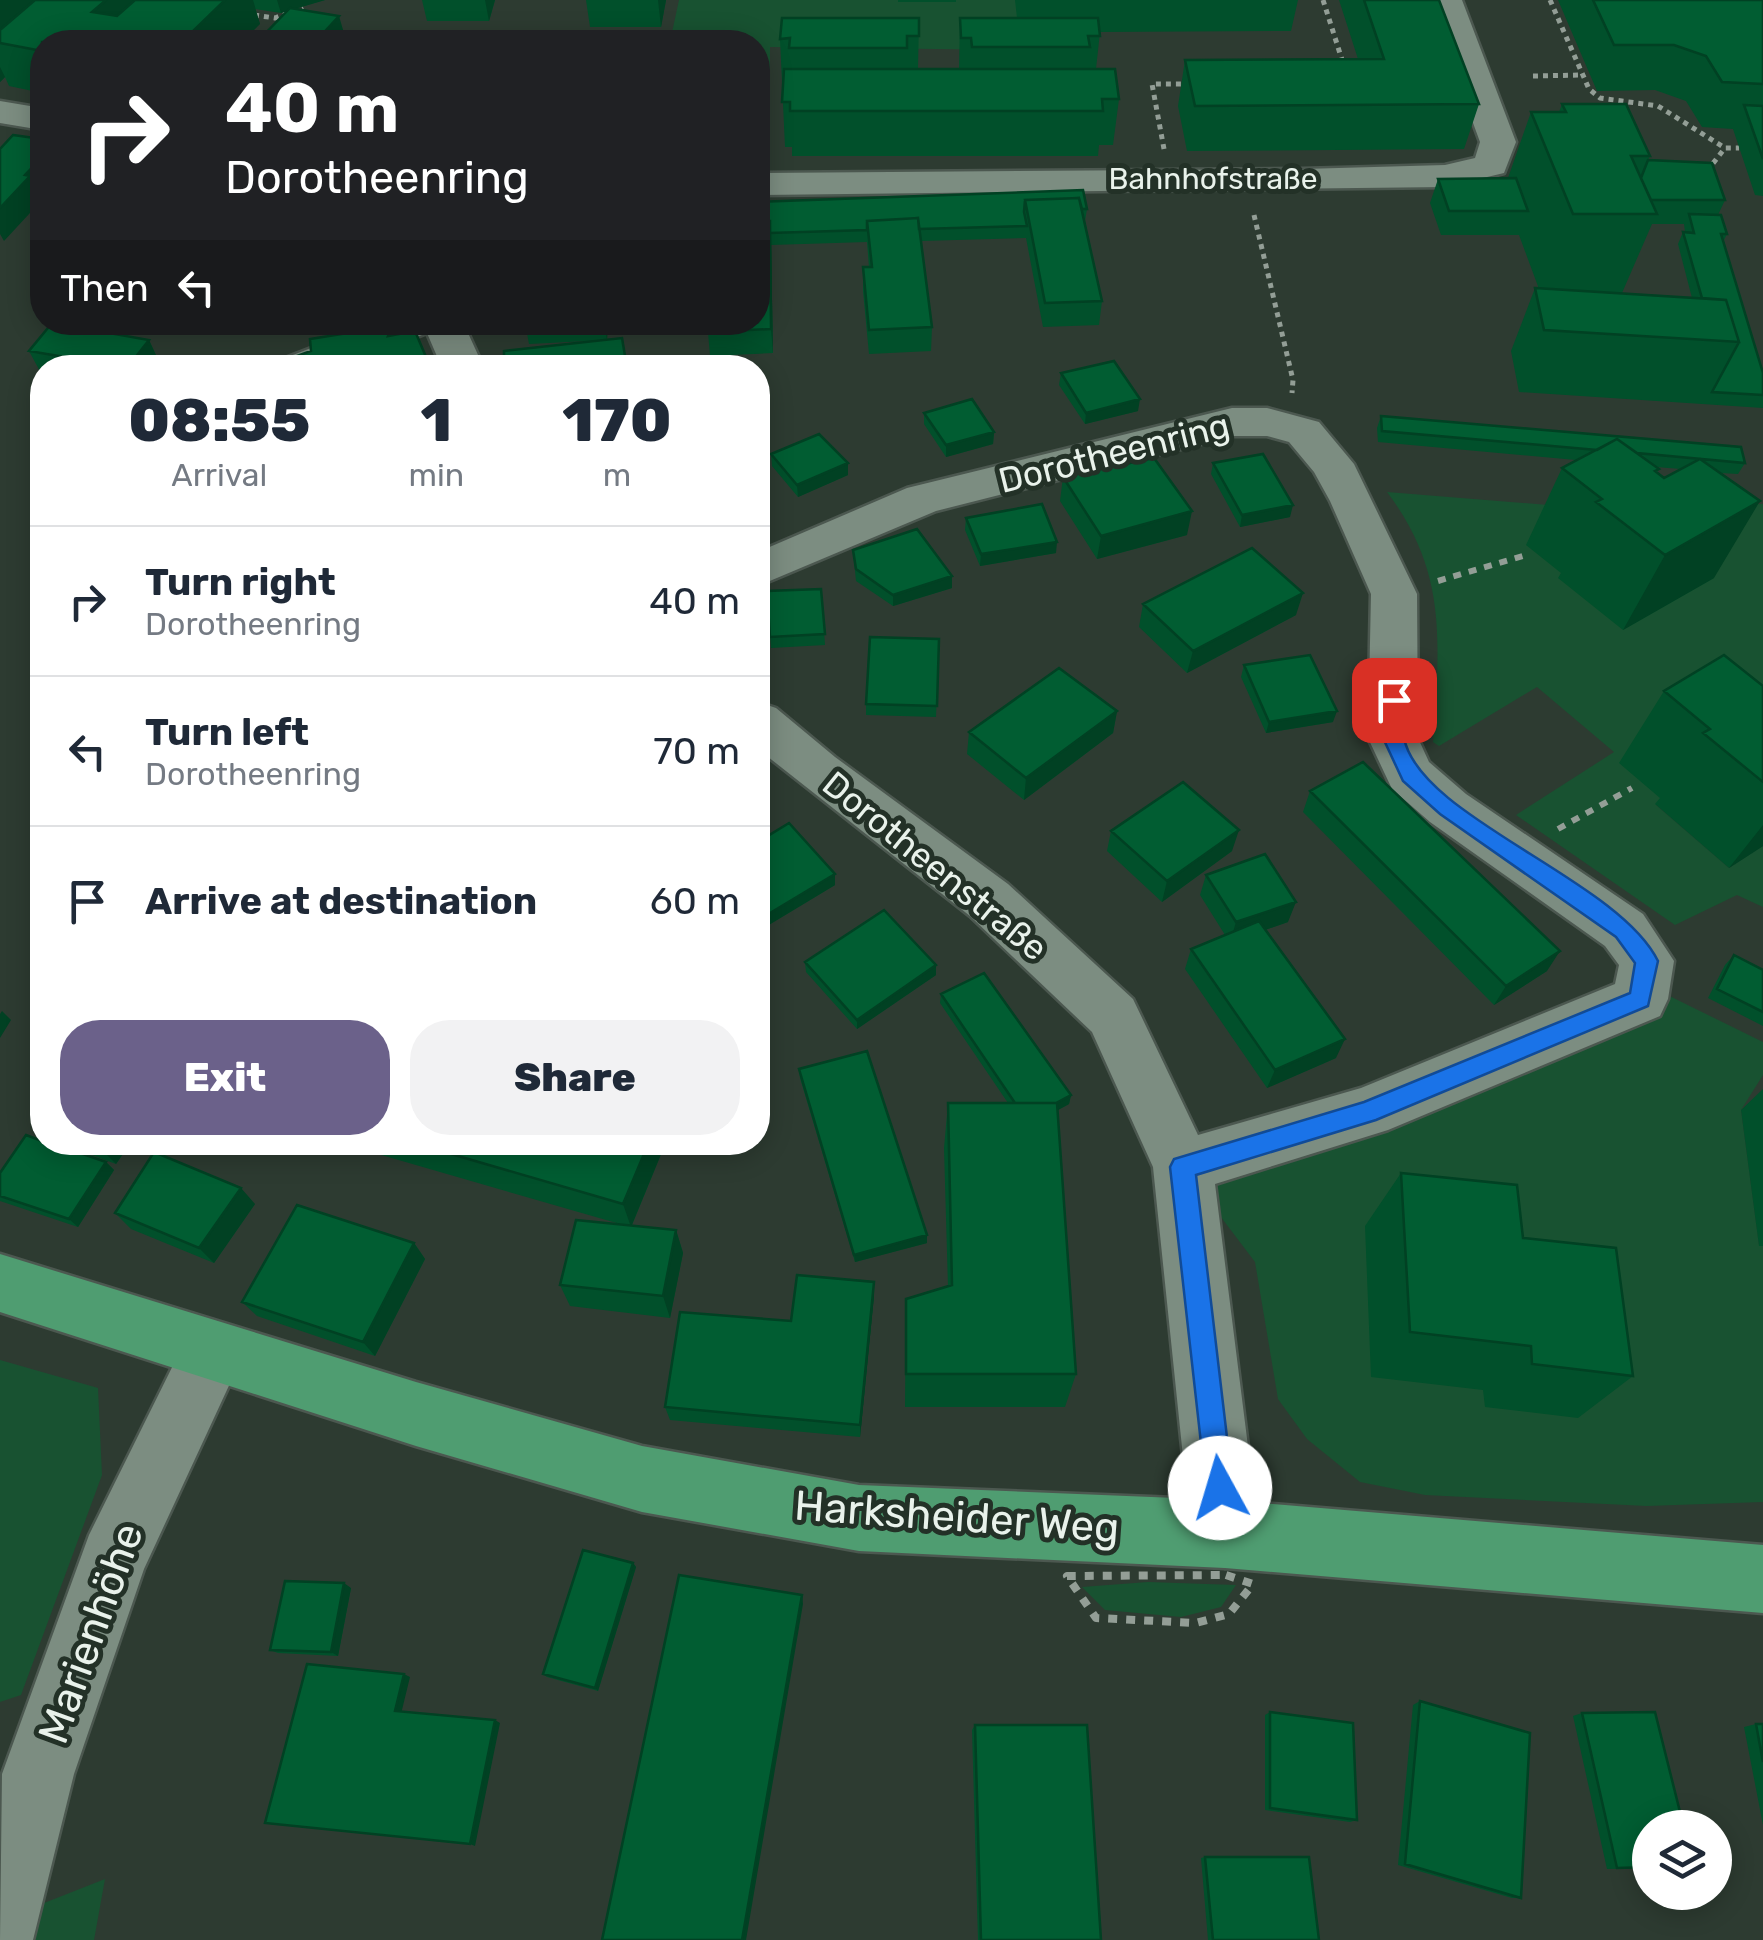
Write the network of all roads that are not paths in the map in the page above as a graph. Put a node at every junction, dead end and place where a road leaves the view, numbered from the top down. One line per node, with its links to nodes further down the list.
1 (1445, 0): 4 (street, Bahnhofstraße)
2 (0, 112): 3 (street)
3 (30, 117)
4 (770, 184)
5 (385, 335): 6 (street)
6 (333, 355)
7 (770, 565): 9 (street, Dorotheenring)
8 (770, 731): 9 (street, Dorotheenstraße)
9 (1183, 1167): 12 (street, Dorotheenstraße)
10 (0, 1283): 11 (main road, Harksheider Weg)
11 (213, 1351): 12 (main road, Harksheider Weg); 14 (street, Marienhöhe)
12 (1239, 1559): 13 (main road, Harksheider Weg)
13 (1763, 1578)
14 (0, 1926)

